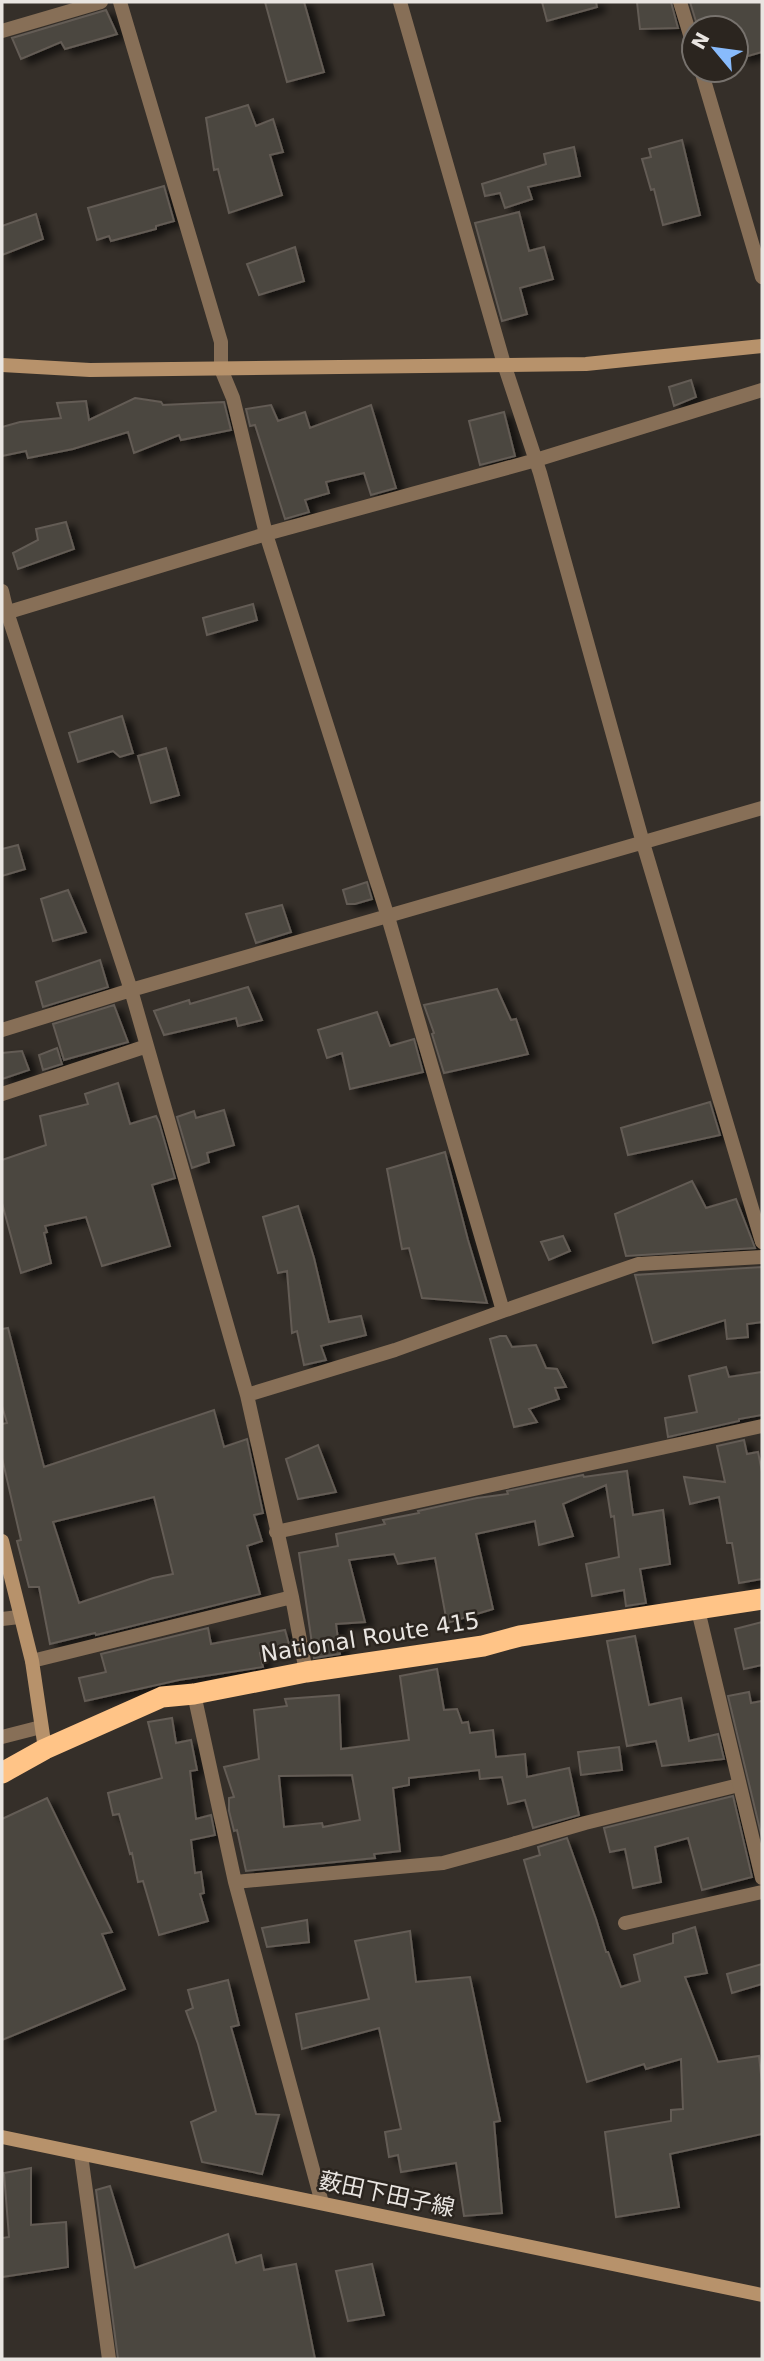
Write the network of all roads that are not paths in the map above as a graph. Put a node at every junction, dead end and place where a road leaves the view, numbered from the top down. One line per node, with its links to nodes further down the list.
1 (101, 2): 4 (street)
2 (120, 2): 10 (street)
3 (400, 2): 9 (street)
4 (2, 31)
5 (705, 84): 6 (street)
6 (762, 277)
7 (762, 346): 9 (street)
8 (2, 365): 10 (street)
9 (504, 365): 10 (street); 12 (street)
10 (221, 369): 13 (street)
11 (762, 390): 12 (street)
12 (536, 460): 13 (street); 17 (street)
13 (266, 534): 15 (street); 18 (street)
14 (2, 592): 15 (street)
15 (4, 613): 19 (street)
16 (762, 808): 17 (street)
17 (643, 843): 18 (street); 23 (street)
18 (388, 917): 19 (street); 25 (street)
19 (131, 990): 20 (street); 21 (street)
20 (2, 1030)
21 (147, 1046): 22 (street); 26 (street)
22 (2, 1094)
23 (762, 1242)
24 (762, 1257): 25 (street)
25 (503, 1311): 26 (street)
26 (247, 1395): 28 (street)
27 (762, 1426): 28 (street)
28 (276, 1532): 30 (street)
29 (2, 1541): 33 (street)
30 (292, 1597): 35 (street); 36 (street)
31 (762, 1599): 32 (highway, National Route 415)
32 (698, 1610): 36 (highway, National Route 415); 42 (street)
33 (19, 1616): 34 (street); 35 (street)
34 (2, 1619)
35 (32, 1661): 38 (street)
36 (306, 1672): 37 (highway, National Route 415)
37 (194, 1694): 40 (highway, National Route 415); 44 (street)
38 (41, 1727): 39 (street); 40 (street)
39 (2, 1737)
40 (45, 1749): 41 (highway, National Route 415)
41 (2, 1773)
42 (739, 1785): 43 (street); 44 (street)
43 (762, 1878)
44 (235, 1882): 49 (street)
45 (762, 1892): 46 (street)
46 (625, 1923)
47 (2, 2137): 48 (street, 薮田下田子線)
48 (81, 2155): 49 (street, 薮田下田子線); 51 (street)
49 (322, 2203): 50 (street, 薮田下田子線)
50 (762, 2295)
51 (109, 2359)

